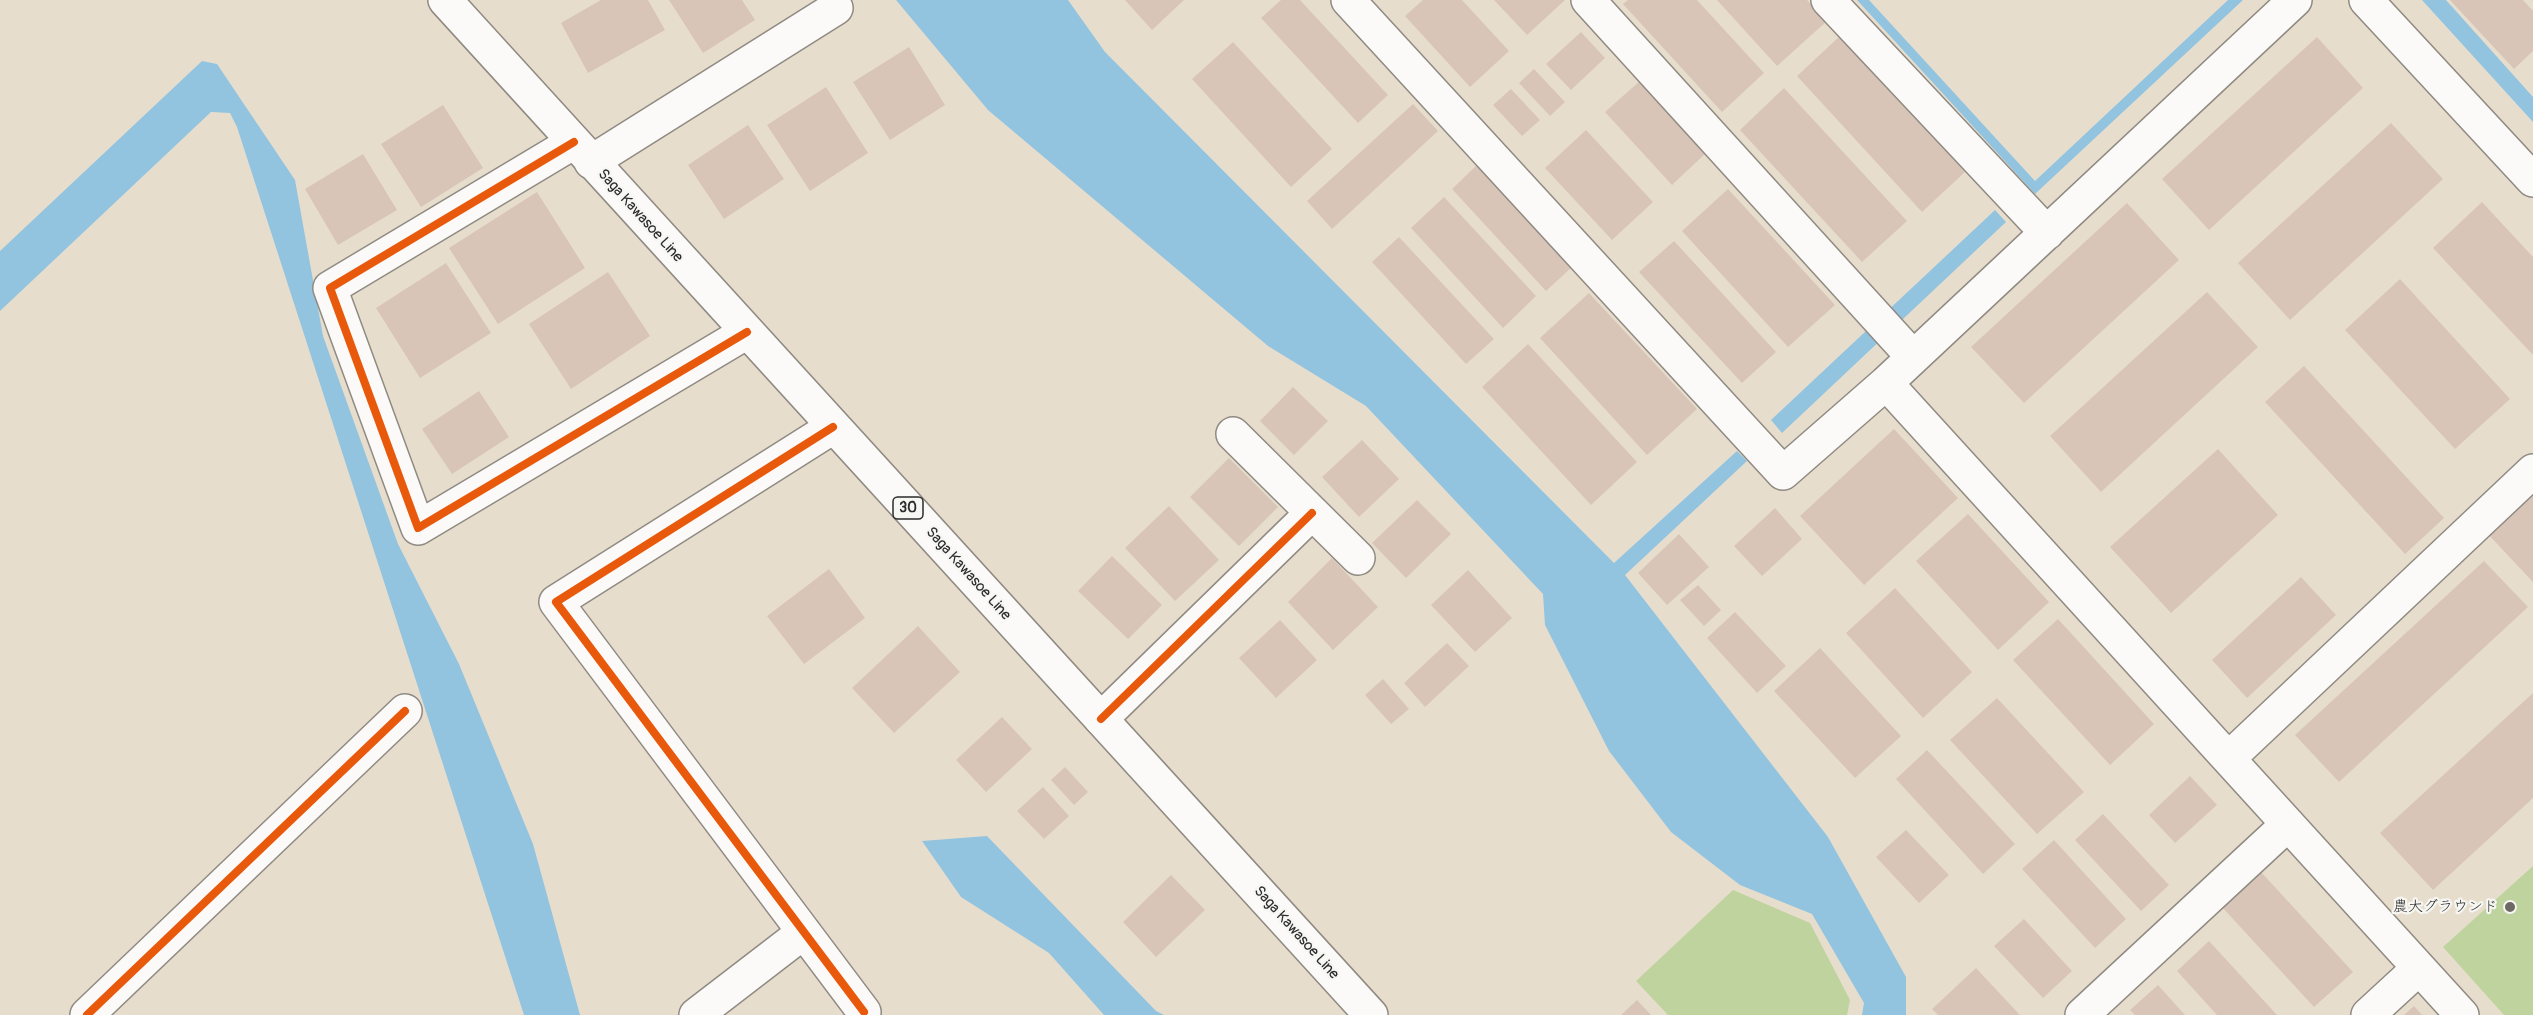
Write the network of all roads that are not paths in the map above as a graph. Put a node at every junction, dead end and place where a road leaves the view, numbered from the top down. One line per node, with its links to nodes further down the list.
1 (445, 0): 8 (street, Saga Kawasoe Line / 30)
2 (1348, 0): 13 (street)
3 (1588, 0): 12 (street)
4 (1828, 0): 10 (street)
5 (2295, 0): 10 (street)
6 (2366, 0): 9 (street)
7 (836, 8): 8 (street)
8 (582, 152): 11 (street, Saga Kawasoe Line / 30); 11 (street)
9 (2533, 180)
10 (2046, 232): 12 (street)
11 (747, 332): 14 (street, Saga Kawasoe Line / 30)
12 (1913, 357): 13 (street)
13 (1886, 383): 21 (street)
14 (833, 426): 20 (street, Saga Kawasoe Line / 30); 23 (street)
15 (1233, 434): 17 (street)
16 (2533, 471): 21 (street)
17 (1312, 513): 18 (street); 20 (street)
18 (1358, 558)
19 (405, 711): 26 (street)
20 (1101, 719): 28 (street, Saga Kawasoe Line / 30)
21 (2229, 758): 22 (street)
22 (2288, 824): 24 (street); 29 (street)
23 (804, 932): 25 (street); 27 (street)
24 (2419, 968): 30 (street); 31 (street)
25 (864, 1012)
26 (87, 1015)
27 (696, 1015)
28 (1371, 1015)
29 (2082, 1015)
30 (2368, 1015)
31 (2462, 1015)

